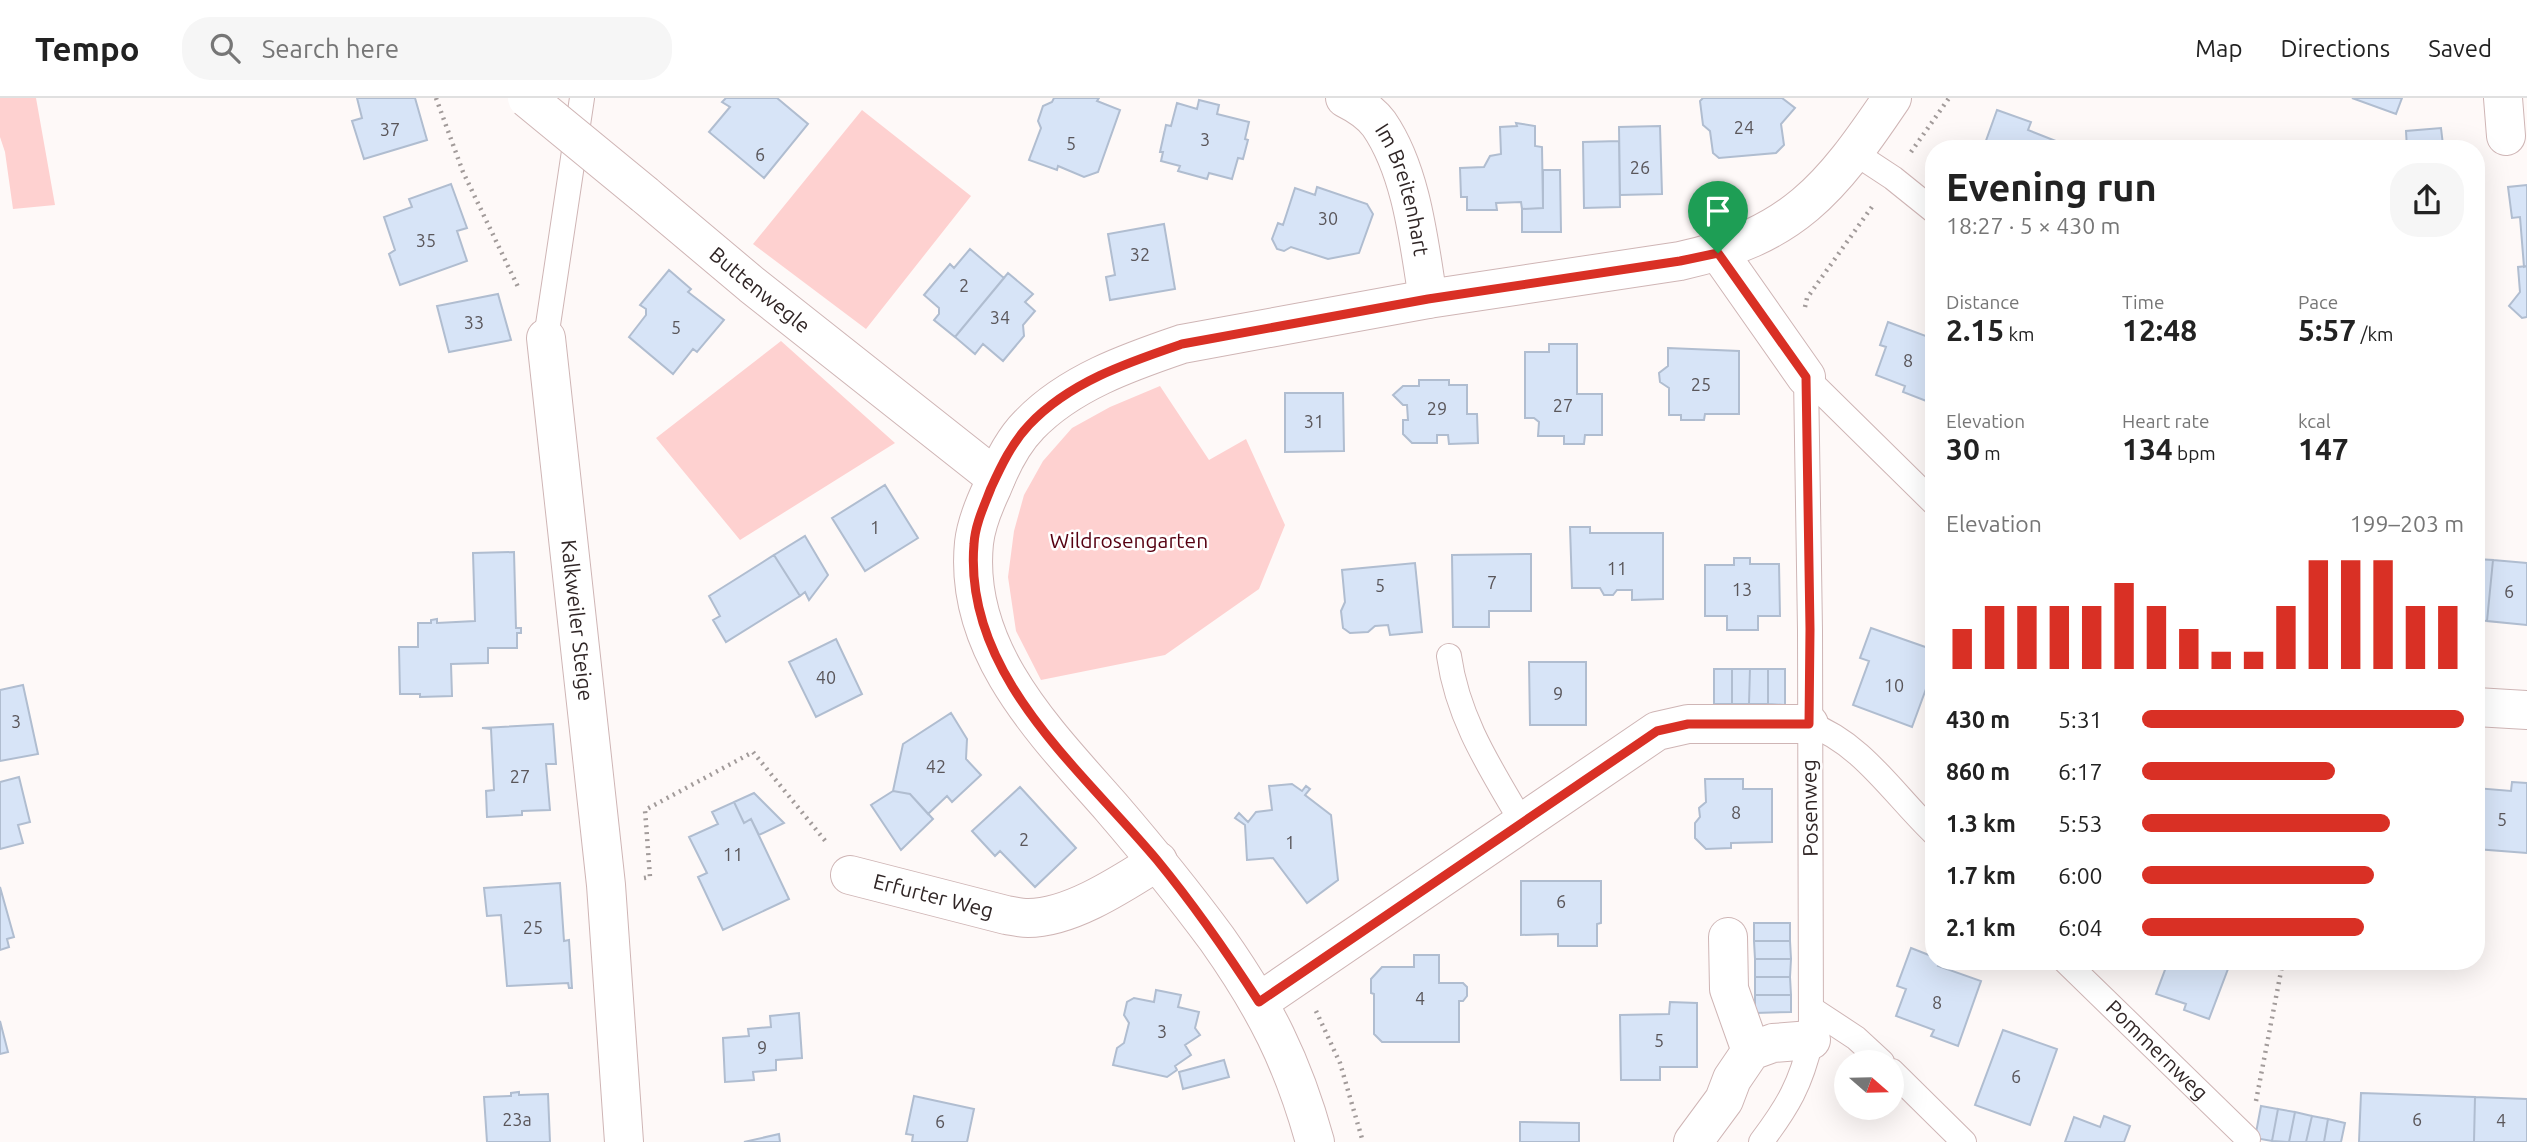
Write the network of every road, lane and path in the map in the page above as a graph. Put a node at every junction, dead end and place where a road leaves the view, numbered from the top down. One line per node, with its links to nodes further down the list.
1 (436, 98): 15 (path)
2 (527, 98): 17 (street, Buttenwegle, bridge)
3 (582, 98): 15 (lane, Kalkweiler Steige)
4 (1345, 98): 13 (street, Im Breitenhart)
5 (1892, 98): 9 (street)
6 (1949, 98): 10 (path)
7 (2503, 98): 8 (street)
8 (2506, 136)
9 (1855, 153): 10 (lane); 12 (street)
10 (1893, 178): 11 (lane); 14 (path)
11 (1925, 204)
12 (1718, 253): 13 (street); 16 (street)
13 (1428, 299): 17 (street)
14 (1804, 309)
15 (546, 338): 27 (street, Kalkweiler Steige)
16 (1806, 377): 18 (lane); 22 (lane, Posenweg)
17 (996, 478): 25 (street)
18 (1925, 494)
19 (1449, 656): 23 (lane)
20 (2485, 708): 21 (street)
21 (2527, 710)
22 (1809, 724): 23 (street); 24 (lane); 33 (lane, Posenweg)
23 (1522, 824): 31 (street)
24 (1925, 824)
25 (1158, 861): 26 (street, Erfurter Weg); 32 (street)
26 (850, 874): 27 (path, Erfurter Weg)
27 (606, 885): 38 (street, Kalkweiler Steige)
28 (1728, 937): 35 (street)
29 (2074, 970): 37 (lane, Pommernweg)
30 (2281, 970): 37 (path)
31 (1296, 977): 32 (street); 40 (path)
32 (1259, 1002): 39 (street)
33 (1812, 1025): 34 (lane); 35 (street); 42 (lane, Posenweg)
34 (1869, 1050)
35 (1751, 1051): 41 (street)
36 (1904, 1083): 43 (lane)
37 (2248, 1139)
38 (624, 1142)
39 (1315, 1142)
40 (1363, 1142)
41 (1693, 1142)
42 (1761, 1142)
43 (1964, 1142)

